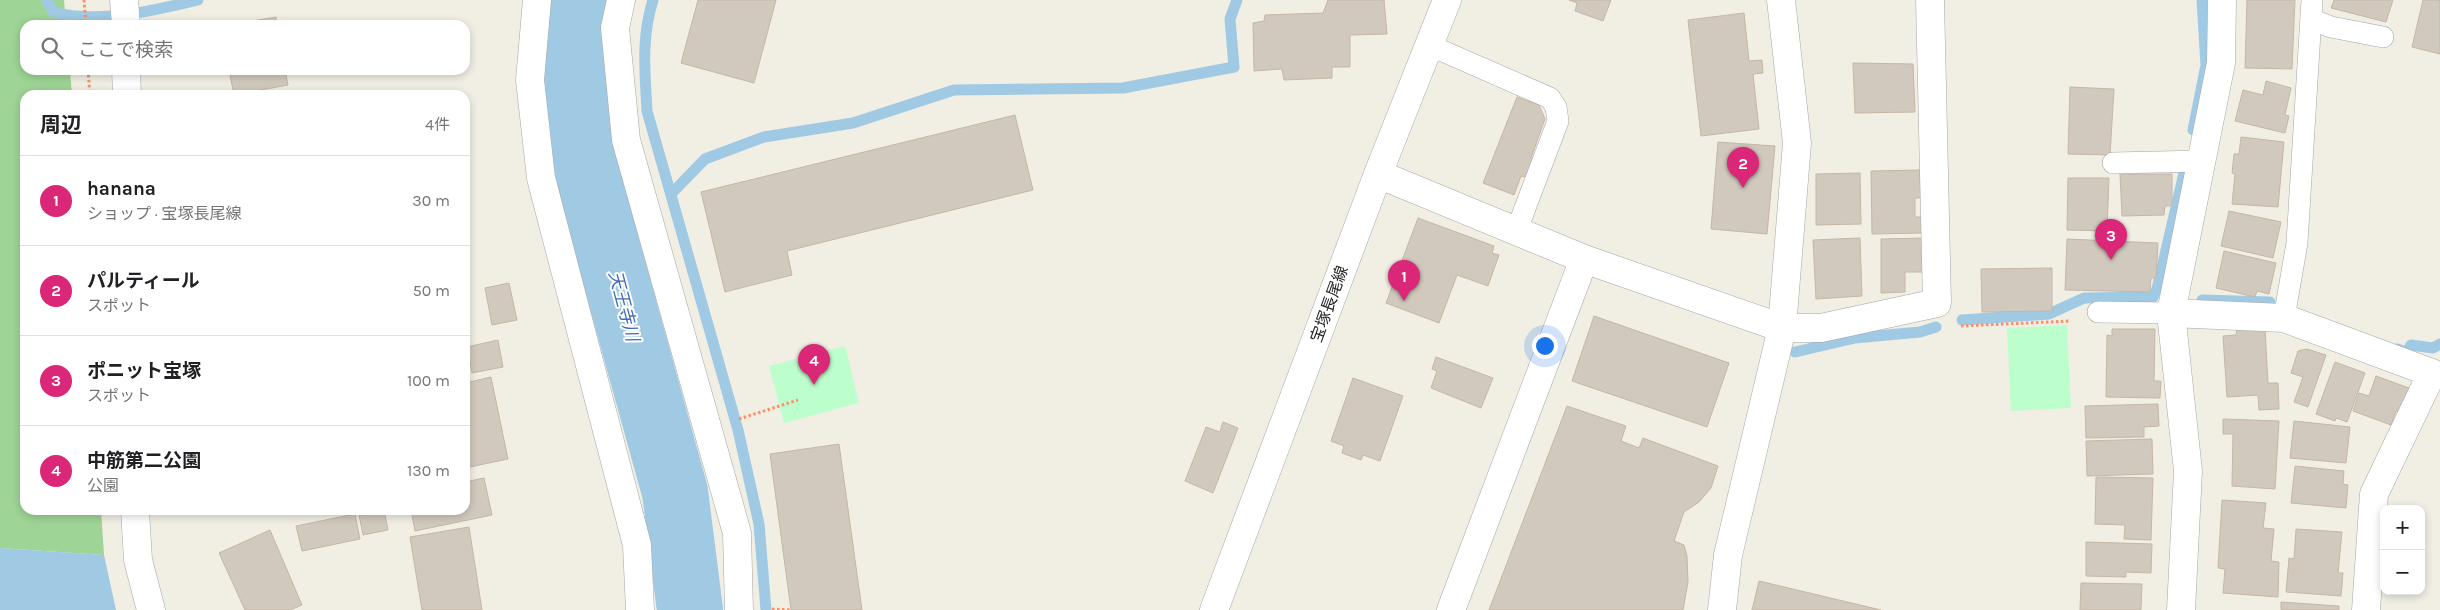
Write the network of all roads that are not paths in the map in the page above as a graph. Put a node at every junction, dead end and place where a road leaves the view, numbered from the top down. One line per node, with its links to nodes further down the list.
1 (537, 0): 23 (street)
2 (621, 0): 24 (street)
3 (1447, 0): 9 (street, 宝塚長尾線)
4 (1781, 0): 20 (street)
5 (1930, 0): 20 (street)
6 (2222, 0): 12 (street)
7 (2312, 10): 8 (lane); 19 (lane)
8 (2383, 37)
9 (1429, 45): 14 (street, 宝塚長尾線); 15 (lane)
10 (126, 75): 11 (street)
11 (126, 90)
12 (2202, 161): 13 (lane); 18 (street)
13 (2114, 163)
14 (1378, 174): 15 (street); 25 (street, 宝塚長尾線)
15 (1516, 232): 16 (street)
16 (1584, 259): 20 (street); 26 (street)
17 (2098, 312): 18 (lane)
18 (2171, 313): 19 (street); 28 (street)
19 (2284, 318): 29 (street)
20 (1782, 328): 27 (street)
21 (135, 515): 22 (street)
22 (151, 610)
23 (640, 610)
24 (739, 610)
25 (1214, 610)
26 (1451, 610)
27 (1722, 610)
28 (2181, 610)
29 (2366, 610)

